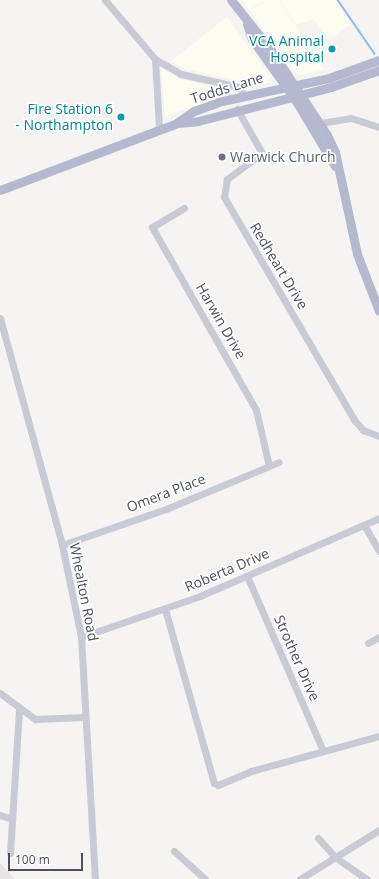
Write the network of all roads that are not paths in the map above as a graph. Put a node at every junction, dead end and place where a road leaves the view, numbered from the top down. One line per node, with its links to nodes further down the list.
1 (105, 0): 3 (street)
2 (231, 0): 6 (main road)
3 (154, 59): 8 (street); 13 (street)
4 (379, 60): 6 (main road, Todds Lane)
5 (379, 70): 7 (main road, Todds Lane)
6 (290, 85): 7 (main road); 8 (main road, Todds Lane)
7 (297, 94): 9 (main road, Todds Lane); 11 (main road); 14 (main road)
8 (244, 95): 10 (main road, Todds Lane)
9 (237, 109): 10 (main road, Todds Lane); 19 (street, Redheart Drive)
10 (177, 123): 13 (main road, Todds Lane)
11 (320, 123): 12 (street); 14 (main road)
12 (379, 127)
13 (159, 129): 15 (main road, Todds Lane)
14 (338, 170): 17 (main road)
15 (0, 190)
16 (184, 208): 21 (street, Harwin Drive)
17 (379, 311)
18 (0, 318): 24 (street, Whealton Road)
19 (379, 436)
20 (279, 462): 21 (street, Omera Place)
21 (269, 466): 24 (street, Omera Place)
22 (379, 518): 23 (street, Roberta Drive)
23 (364, 525): 25 (street); 26 (street, Roberta Drive)
24 (62, 545): 28 (street, Whealton Road)
25 (379, 551)
26 (247, 576): 27 (street, Roberta Drive); 35 (street, Strother Drive)
27 (165, 609): 28 (street, Roberta Drive); 35 (street)
28 (81, 637): 33 (street, Whealton Road)
29 (379, 637): 30 (street)
30 (368, 643)
31 (0, 693): 32 (street)
32 (19, 710): 33 (street); 37 (street)
33 (85, 717): 43 (street, Whealton Road)
34 (379, 736): 35 (street)
35 (323, 751)
36 (0, 815): 37 (street)
37 (12, 819): 41 (street)
38 (379, 830): 42 (street)
39 (318, 838): 42 (street)
40 (174, 851): 44 (street)
41 (10, 854)
42 (335, 857): 45 (street); 46 (street)
43 (95, 879)
44 (205, 879)
45 (300, 879)
46 (367, 879)

